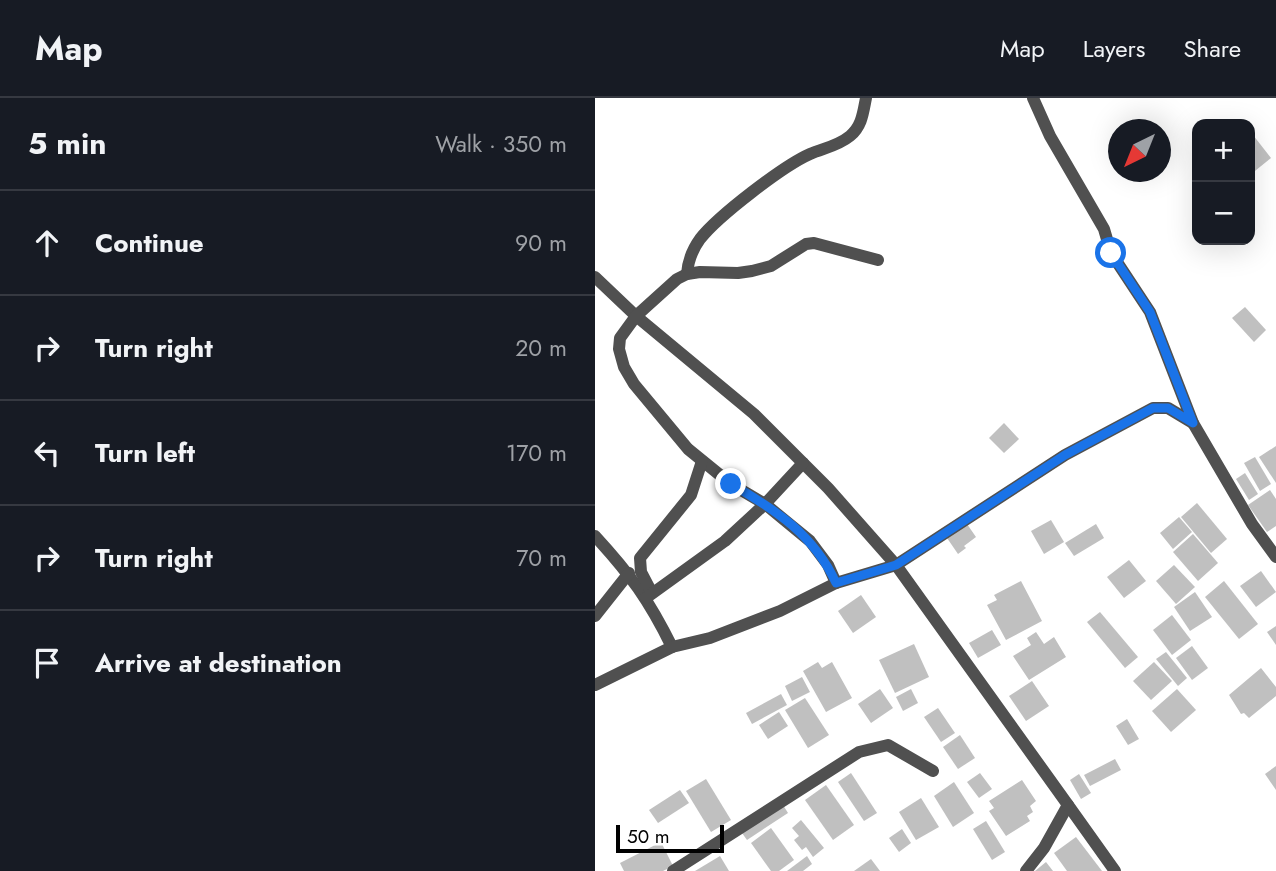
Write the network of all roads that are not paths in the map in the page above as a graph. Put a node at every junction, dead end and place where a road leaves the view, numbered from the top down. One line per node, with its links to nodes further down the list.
1 (866, 98): 4 (street)
2 (1033, 98): 7 (street)
3 (878, 260): 4 (street)
4 (687, 274): 6 (street)
5 (595, 277): 6 (street)
6 (636, 316): 8 (street); 9 (street)
7 (1193, 423): 12 (street); 13 (street)
8 (702, 461): 10 (street); 16 (street)
9 (803, 463): 10 (street); 13 (street)
10 (765, 504): 15 (street); 16 (street)
11 (595, 536): 14 (street)
12 (1276, 557)
13 (896, 565): 15 (street); 21 (street)
14 (629, 573): 16 (street); 17 (street)
15 (836, 583): 18 (street)
16 (649, 596): 18 (street)
17 (595, 616)
18 (672, 647): 19 (street)
19 (595, 685)
20 (933, 771): 22 (street)
21 (1068, 805): 23 (street); 24 (street)
22 (673, 871)
23 (1026, 871)
24 (1115, 871)

